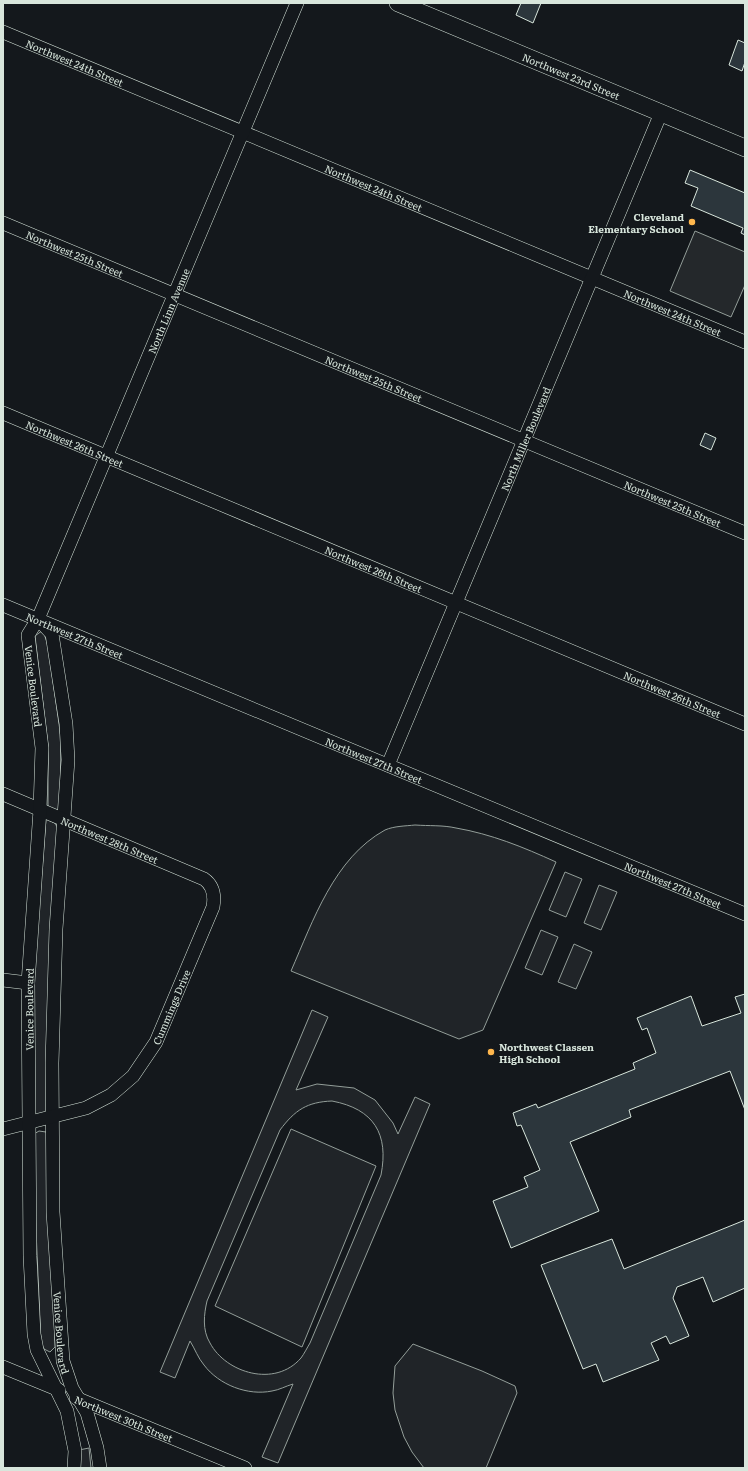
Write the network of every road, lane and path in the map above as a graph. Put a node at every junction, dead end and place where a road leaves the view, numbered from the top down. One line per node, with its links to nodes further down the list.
1 (297, 3): 5 (street, North Linn Avenue)
2 (404, 4): 4 (main road, Northwest 23rd Street)
3 (3, 32): 5 (street, Northwest 24th Street)
4 (661, 113): 6 (main road, Northwest 23rd Street); 8 (street, North Miller Boulevard)
5 (243, 131): 8 (street, Northwest 24th Street); 9 (street, North Linn Avenue)
6 (745, 148)
7 (3, 223): 9 (street, Northwest 25th Street)
8 (593, 278): 10 (street, Northwest 24th Street); 12 (street, North Miller Boulevard)
9 (174, 294): 12 (street, Northwest 25th Street); 13 (street, North Linn Avenue)
10 (745, 342)
11 (3, 414): 13 (street, Northwest 26th Street)
12 (524, 440): 14 (street, Northwest 25th Street); 15 (street, North Miller Boulevard)
13 (106, 456): 15 (street, Northwest 26th Street); 17 (street, North Linn Avenue)
14 (745, 532)
15 (456, 603): 18 (street, Northwest 26th Street); 19 (street, North Miller Boulevard)
16 (3, 605): 17 (street, Northwest 27th Street)
17 (38, 619): 19 (street, Northwest 27th Street); 21 (street, Venice Boulevard); 22 (street, Venice Boulevard)
18 (745, 724)
19 (388, 765): 24 (street, Northwest 27th Street)
20 (3, 794): 21 (street, Northwest 28th Street)
21 (40, 810): 22 (street, Northwest 28th Street); 26 (street, Venice Boulevard)
22 (65, 821): 23 (street, Northwest 28th Street); 27 (street, Venice Boulevard)
23 (213, 889): 27 (street, Cummings Drive)
24 (745, 914)
25 (3, 980): 26 (street)
26 (28, 983): 28 (street, Venice Boulevard)
27 (53, 1117): 28 (street, Cummings Drive); 32 (street, Venice Boulevard)
28 (27, 1124): 29 (street, Cummings Drive); 31 (street, Venice Boulevard)
29 (3, 1129)
30 (3, 1367): 31 (street, Northwest 30th Street)
31 (56, 1389): 32 (street, Northwest 30th Street); 33 (street, Venice Boulevard)
32 (79, 1399): 34 (street, Venice Boulevard); 35 (street, Northwest 30th Street)
33 (74, 1468)
34 (100, 1468)
35 (245, 1468)

